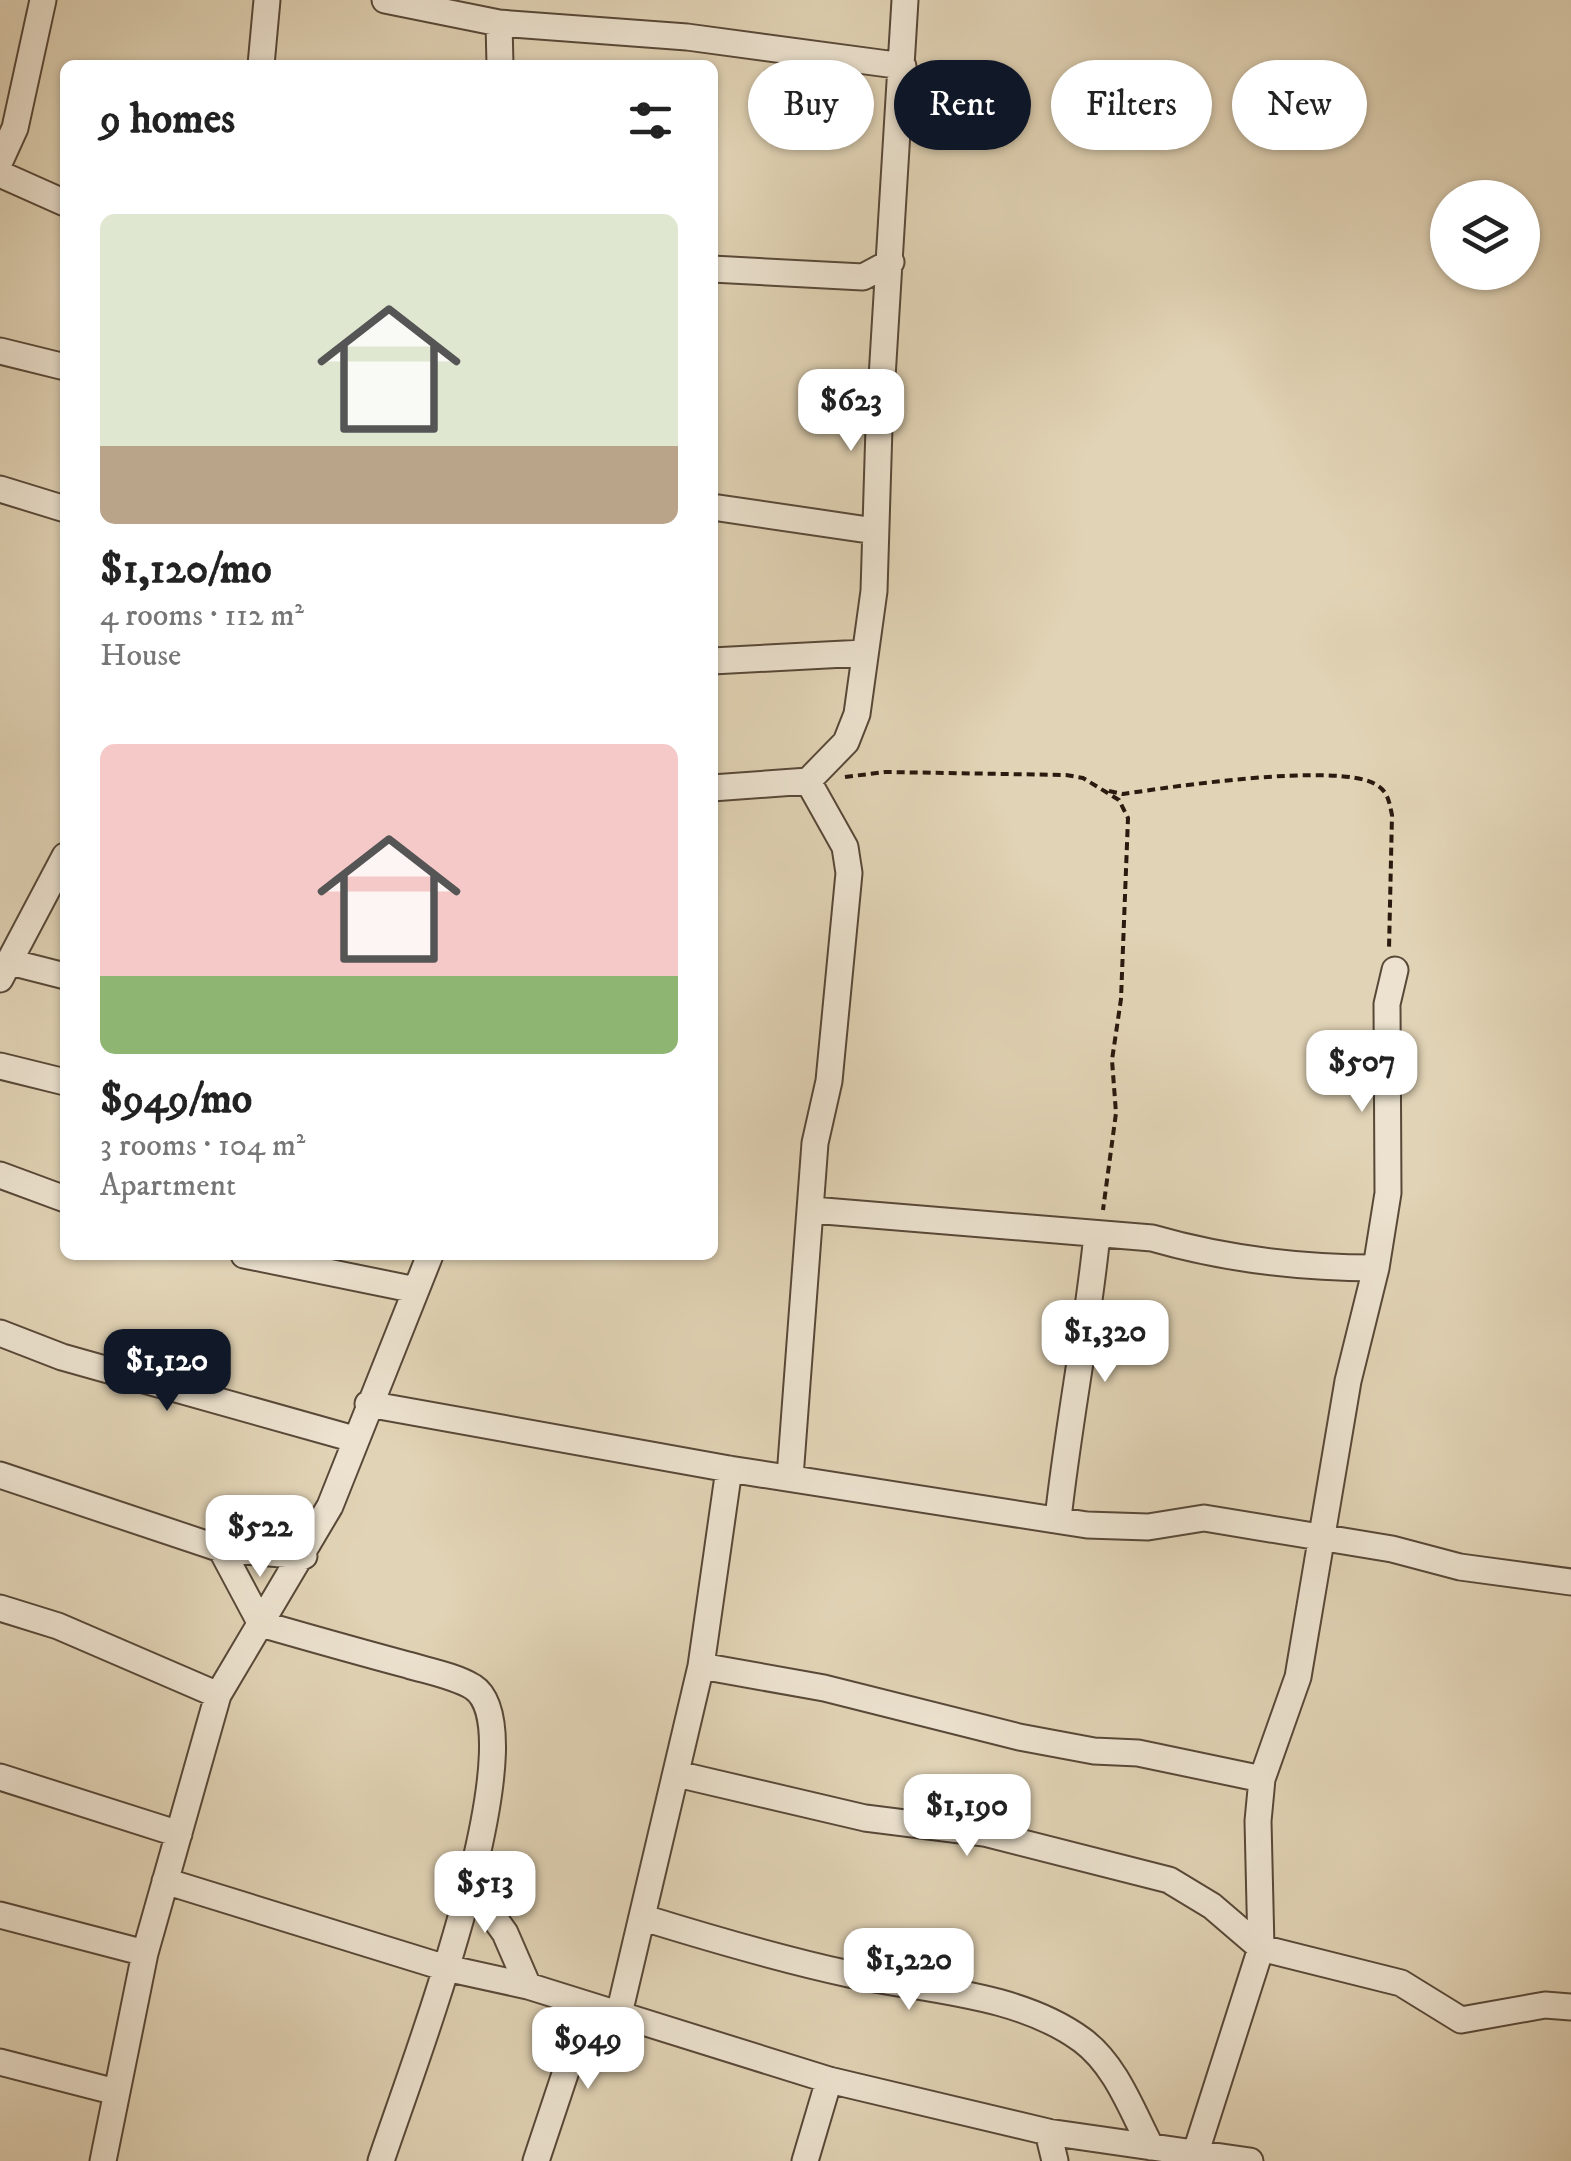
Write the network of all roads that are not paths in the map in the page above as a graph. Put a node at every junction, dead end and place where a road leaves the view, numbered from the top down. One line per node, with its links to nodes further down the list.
1 (43, 0): 11 (street)
2 (266, 0): 6 (street)
3 (385, 0): 5 (street)
4 (905, 0): 8 (street)
5 (499, 22): 7 (street); 9 (street)
6 (262, 60)
7 (500, 60)
8 (903, 60)
9 (894, 65)
10 (898, 150): 14 (street)
11 (0, 161)
12 (0, 174): 13 (street)
13 (60, 201)
14 (892, 262): 16 (street); 17 (street)
15 (718, 269): 16 (street)
16 (863, 276): 17 (street)
17 (888, 304): 23 (street)
18 (0, 351): 19 (street)
19 (60, 366)
20 (0, 489): 21 (street)
21 (60, 507)
22 (718, 508): 23 (street)
23 (875, 531): 24 (street)
24 (864, 652): 25 (street); 26 (street)
25 (718, 661)
26 (824, 774): 27 (street); 36 (street)
27 (718, 788)
28 (60, 866): 30 (street)
29 (1394, 970): 40 (street)
30 (5, 971): 31 (street)
31 (60, 976)
32 (0, 1066): 33 (street)
33 (60, 1081)
34 (0, 1175): 35 (street)
35 (60, 1196)
36 (812, 1210): 37 (street); 47 (street)
37 (1102, 1234): 40 (street); 48 (street)
38 (269, 1260): 41 (street)
39 (428, 1260): 41 (street)
40 (1376, 1268): 49 (street)
41 (416, 1290): 43 (street)
42 (0, 1333): 44 (street)
43 (368, 1404): 44 (street); 45 (street)
44 (354, 1439): 51 (street)
45 (729, 1469): 47 (street); 55 (street)
46 (0, 1475): 50 (street)
47 (790, 1477): 48 (street)
48 (1058, 1520): 49 (street)
49 (1320, 1536): 52 (street); 59 (street)
50 (221, 1549): 51 (street); 54 (street)
51 (304, 1556): 54 (street)
52 (1571, 1582)
53 (0, 1608): 56 (street)
54 (261, 1624): 56 (street); 62 (street)
55 (701, 1666): 57 (street); 59 (street)
56 (218, 1696): 60 (street)
57 (677, 1774): 64 (street); 65 (street)
58 (0, 1776): 60 (street)
59 (1262, 1779): 65 (street)
60 (178, 1834): 61 (street)
61 (165, 1882): 66 (street); 67 (street)
62 (472, 1887): 67 (street); 68 (street)
63 (0, 1916): 66 (street)
64 (644, 1918): 71 (street); 76 (street)
65 (1261, 1948): 70 (street); 77 (street)
66 (144, 1954): 74 (street)
67 (446, 1968): 68 (street); 79 (street)
68 (528, 1986): 69 (street)
69 (588, 2005): 71 (street); 80 (street)
70 (1571, 2006)
71 (619, 2014): 73 (street)
72 (0, 2062): 74 (street)
73 (829, 2080): 75 (street); 81 (street)
74 (116, 2092): 78 (street)
75 (1048, 2132): 76 (street); 82 (street)
76 (1151, 2148): 77 (street)
77 (1194, 2158): 83 (street)
78 (103, 2161)
79 (380, 2161)
80 (536, 2161)
81 (805, 2161)
82 (1054, 2161)
83 (1250, 2161)

